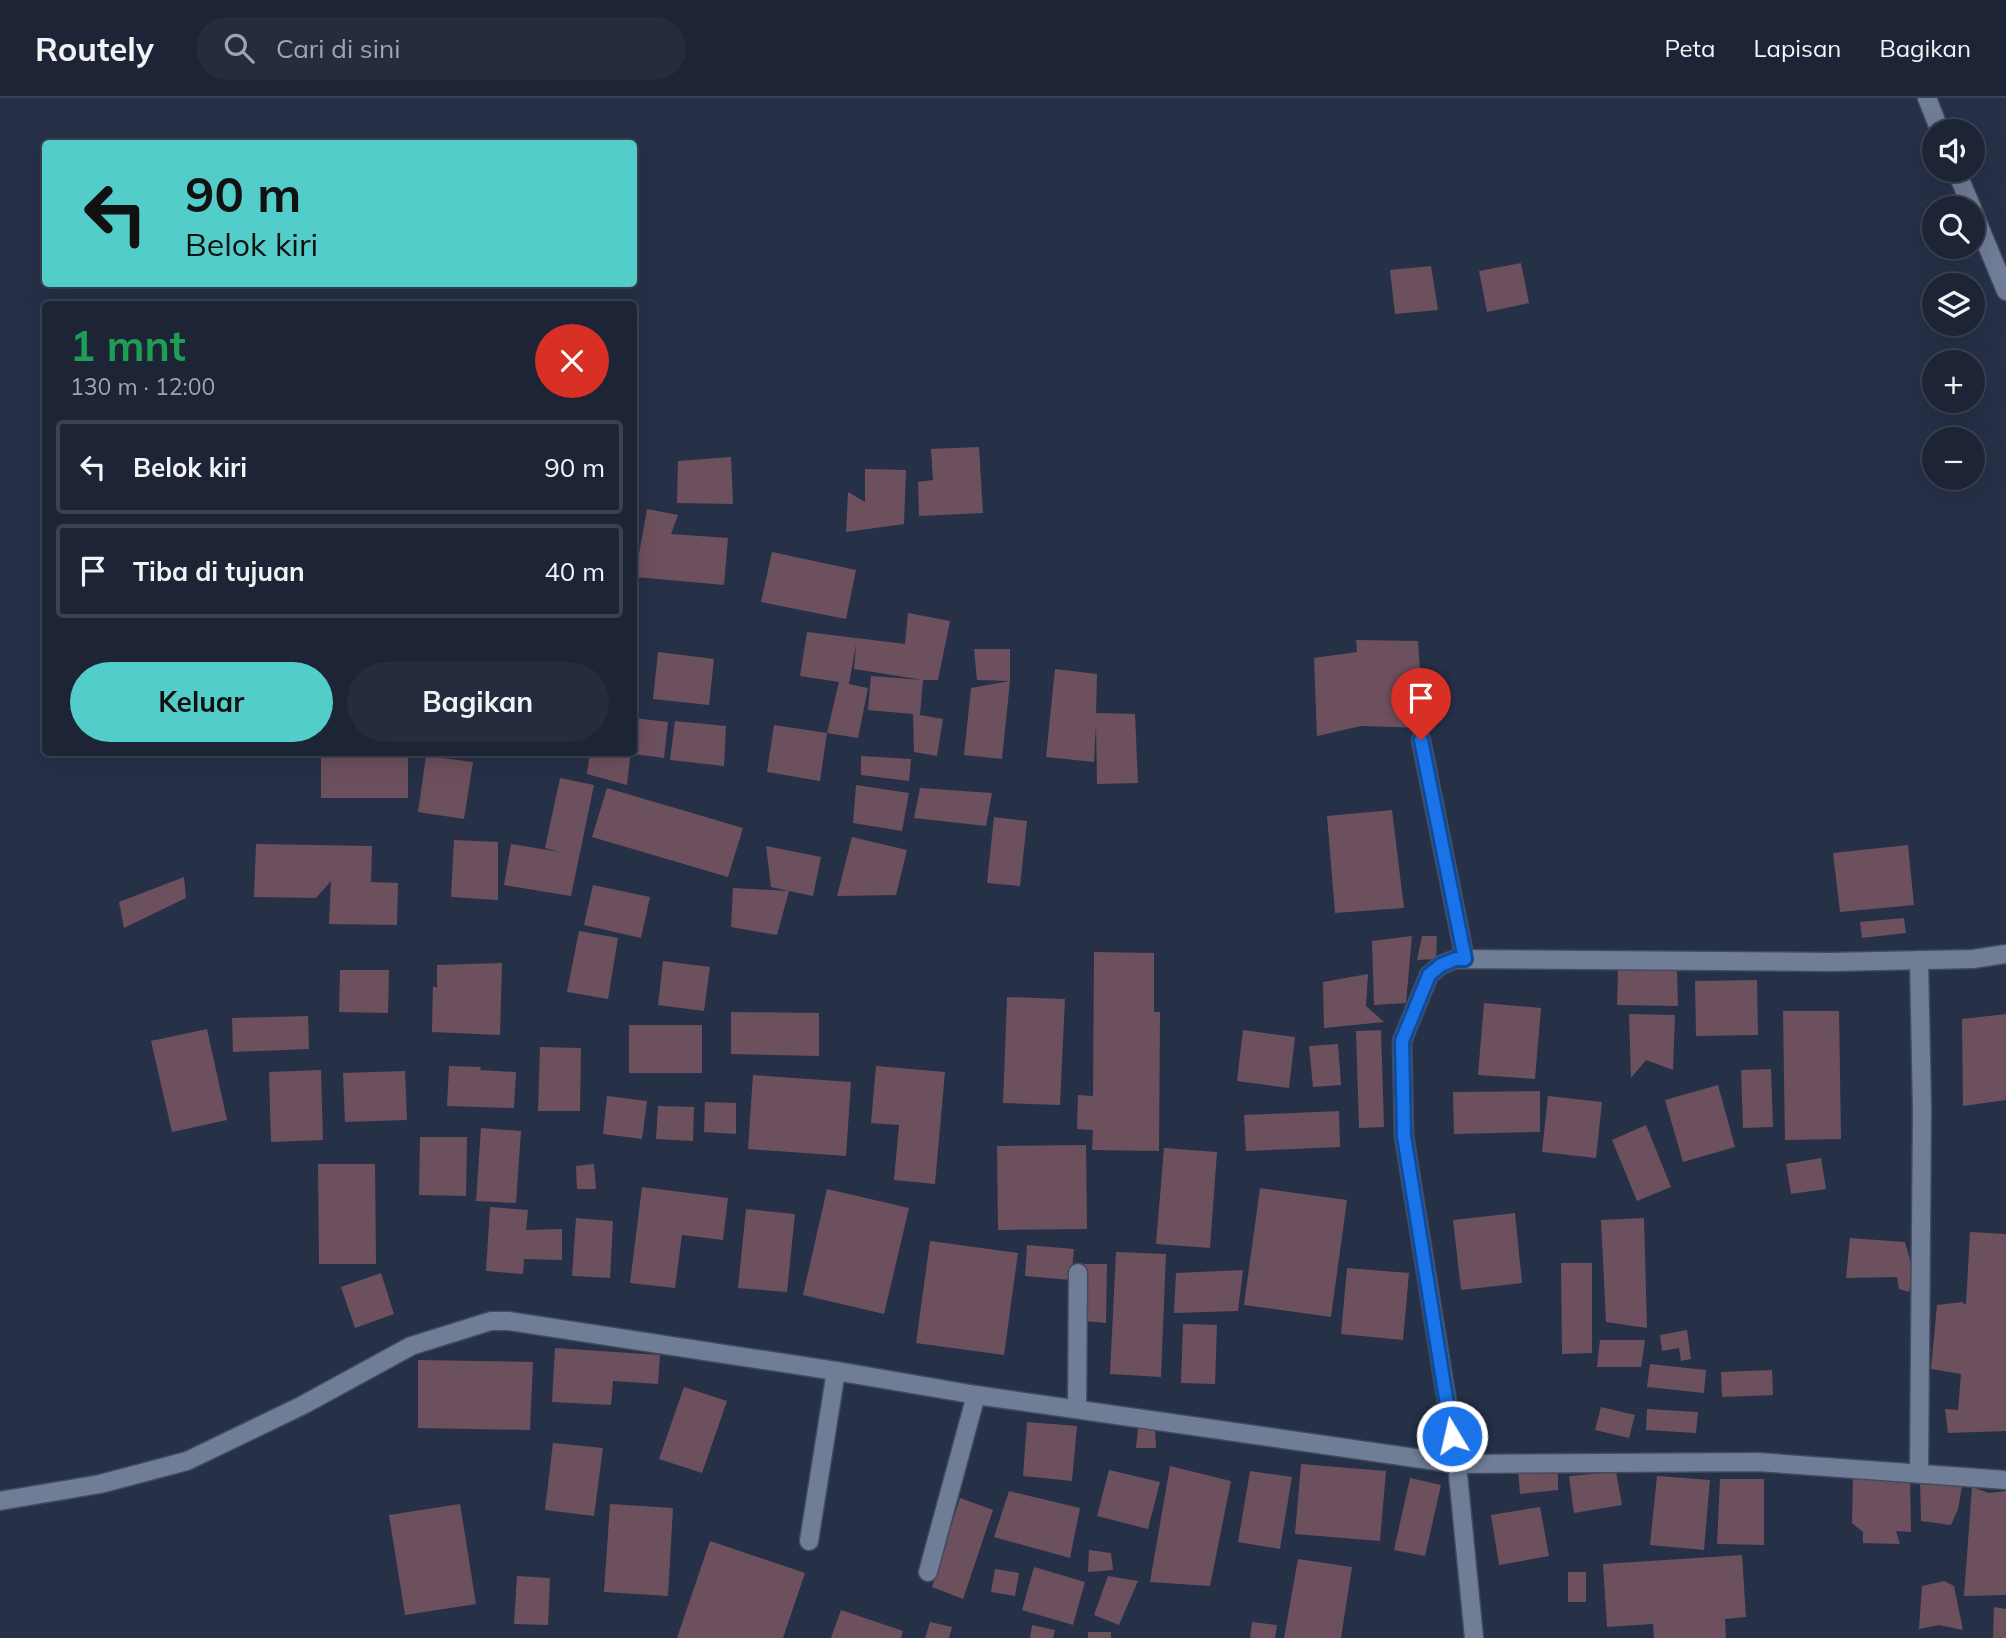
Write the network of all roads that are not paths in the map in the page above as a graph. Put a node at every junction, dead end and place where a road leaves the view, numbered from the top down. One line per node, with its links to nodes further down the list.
1 (1927, 98): 2 (street)
2 (1935, 119)
3 (1985, 240): 4 (street)
4 (2006, 291)
5 (1421, 740): 7 (street)
6 (2006, 954): 8 (street)
7 (1465, 959): 8 (street); 13 (street)
8 (1919, 960): 14 (street)
9 (1078, 1273): 12 (street)
10 (835, 1371): 11 (street); 16 (street); 17 (street)
11 (976, 1395): 12 (street); 18 (street)
12 (1077, 1409): 13 (street)
13 (1457, 1464): 14 (street); 19 (street)
14 (1919, 1473): 15 (street)
15 (2006, 1480)
16 (0, 1501)
17 (809, 1541)
18 (928, 1572)
19 (1474, 1638)

